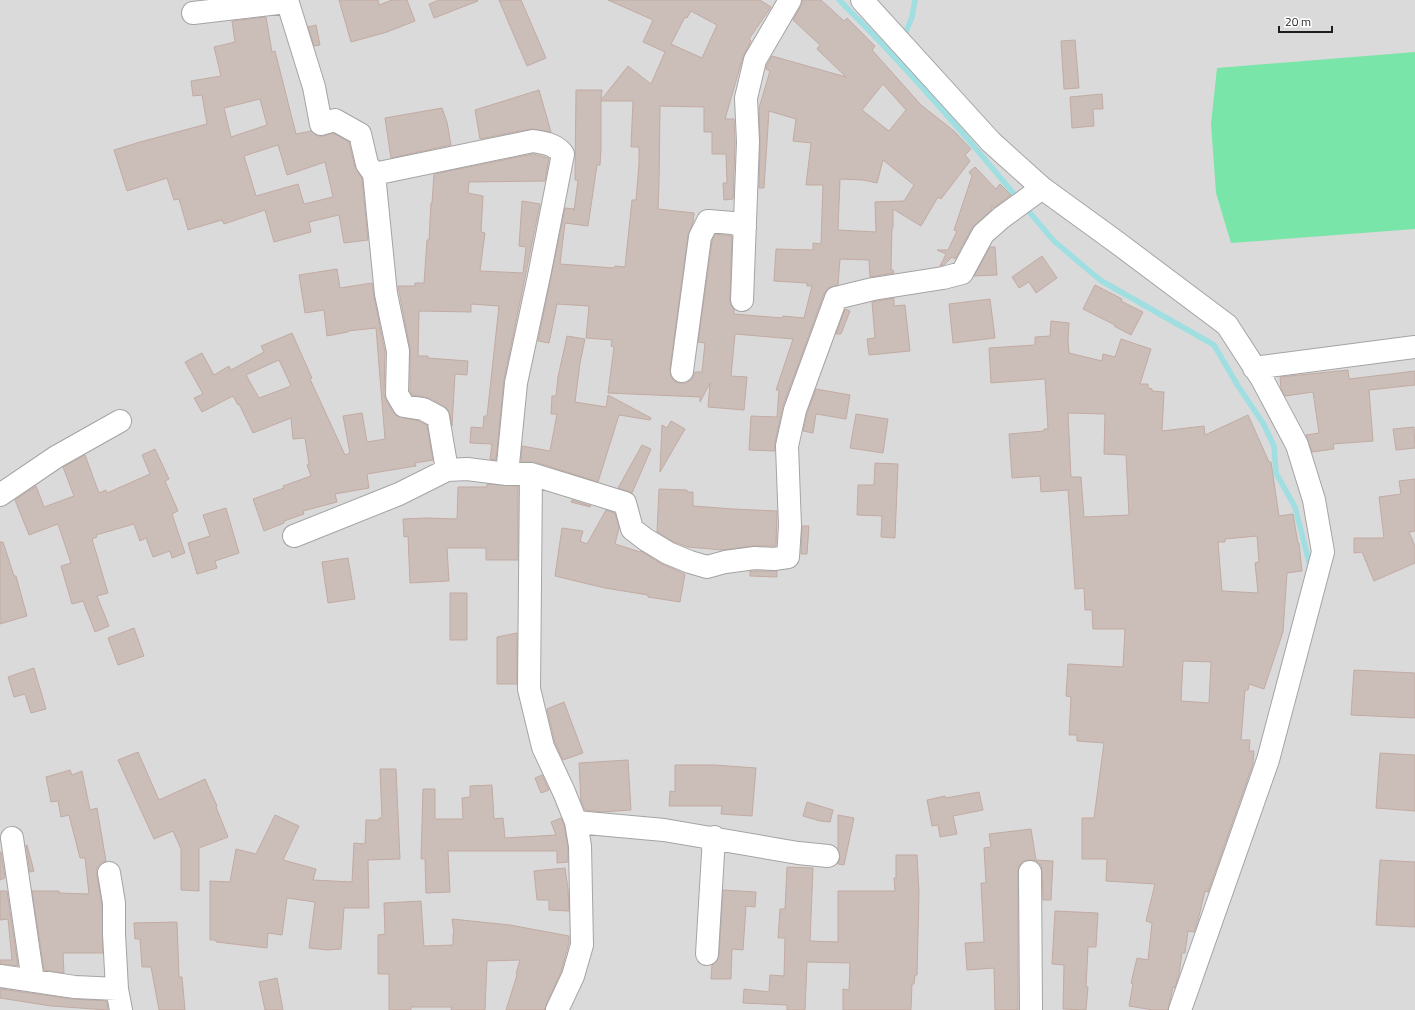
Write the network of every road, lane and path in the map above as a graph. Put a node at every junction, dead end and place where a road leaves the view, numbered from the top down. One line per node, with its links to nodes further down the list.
1 (790, 0): 7 (street)
2 (862, 0): 6 (street)
3 (287, 1): 4 (street); 5 (street)
4 (193, 14)
5 (374, 174): 13 (street); 14 (street)
6 (1042, 188): 10 (street); 15 (street)
7 (745, 227): 8 (street); 11 (street)
8 (742, 300)
9 (1415, 347): 10 (street)
10 (1254, 368): 30 (street)
11 (682, 371)
12 (120, 421): 16 (street)
13 (447, 470): 14 (street); 17 (street)
14 (507, 474): 15 (street)
15 (531, 474): 18 (street)
16 (0, 496)
17 (294, 536)
18 (576, 822): 19 (street); 28 (street)
19 (714, 837): 21 (street); 24 (street)
20 (12, 838): 26 (street)
21 (828, 856)
22 (1030, 872): 29 (street)
23 (109, 873): 27 (street)
24 (707, 954)
25 (0, 976): 26 (street)
26 (33, 981): 27 (street)
27 (119, 1000)
28 (558, 1010)
29 (1031, 1010)
30 (1180, 1010)

